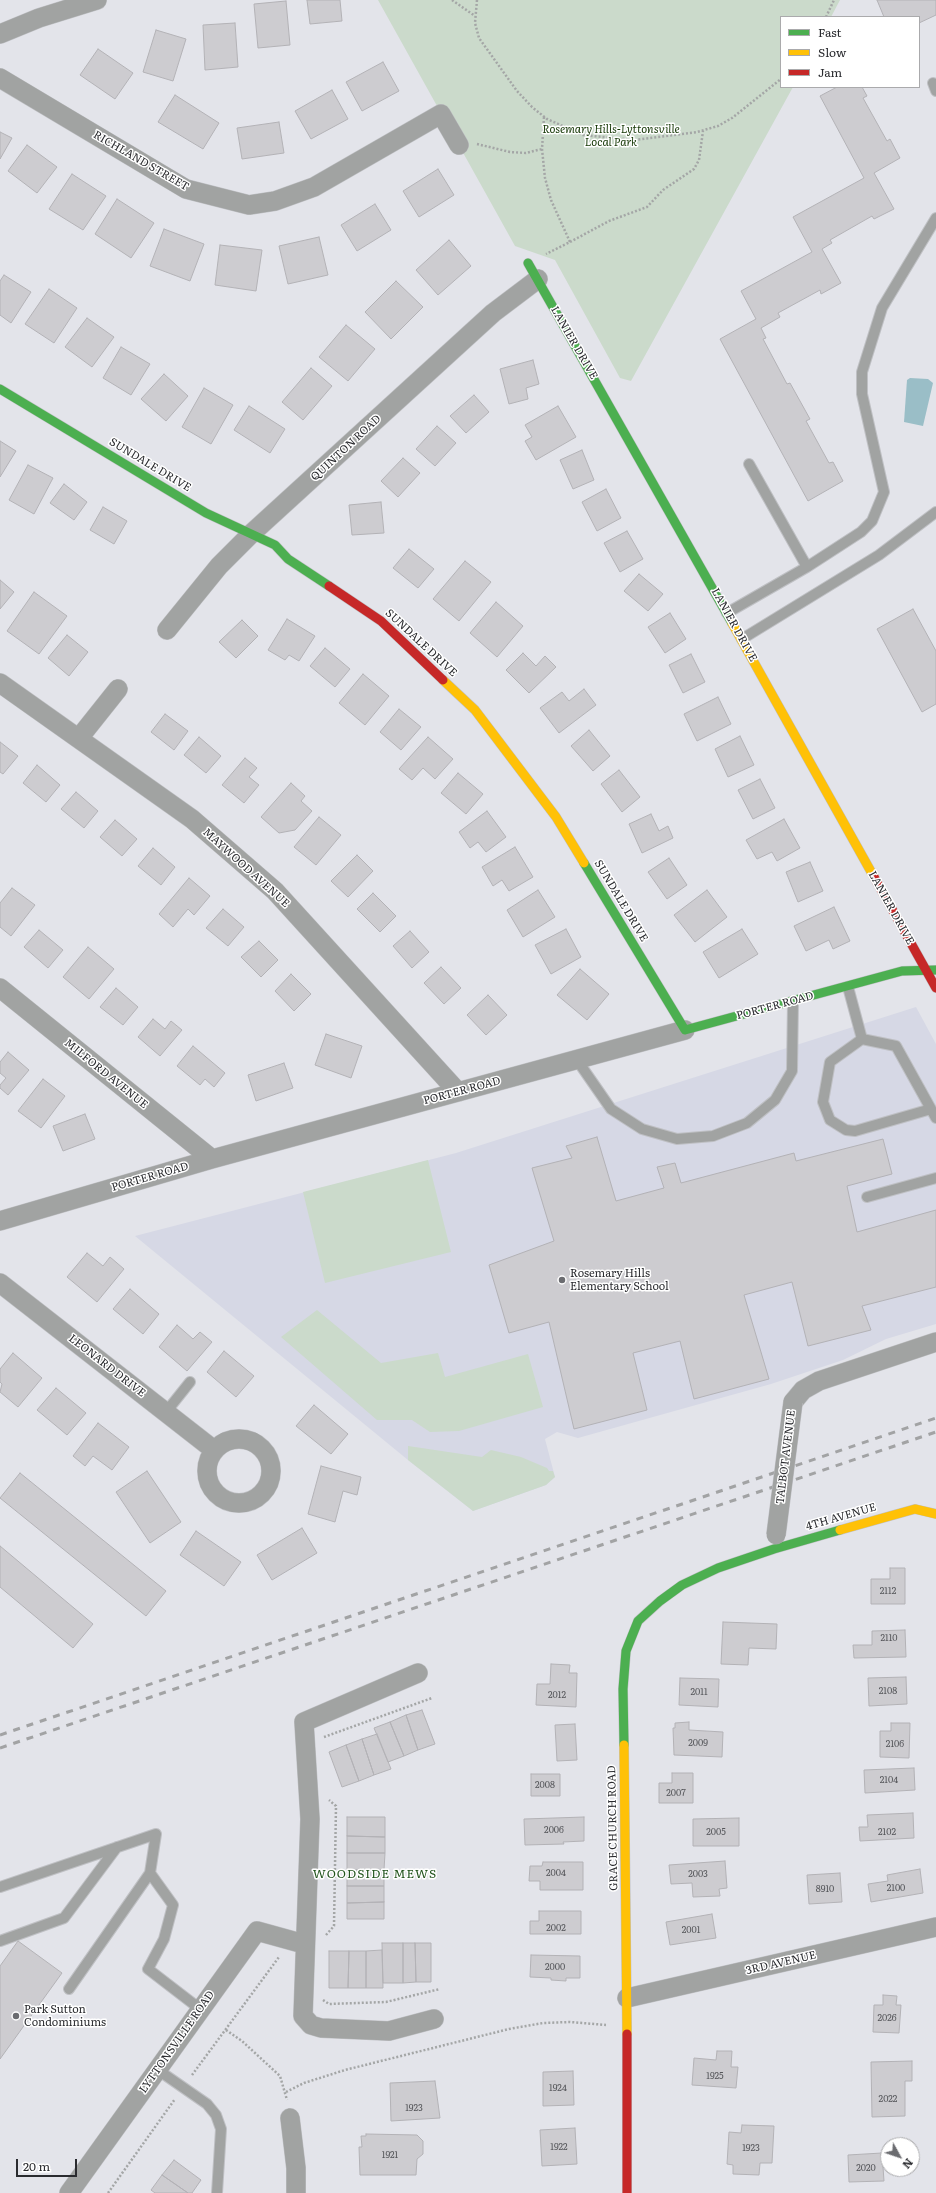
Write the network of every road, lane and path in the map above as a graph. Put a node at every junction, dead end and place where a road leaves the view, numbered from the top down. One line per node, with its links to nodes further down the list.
1 (97, 0): 7 (street)
2 (452, 0): 5 (path)
3 (477, 0): 5 (path)
4 (834, 0): 6 (path)
5 (476, 16): 10 (path)
6 (826, 16)
7 (0, 34)
8 (0, 78): 12 (street, RICHLAND STREET)
9 (780, 80): 11 (path)
10 (544, 117): 11 (path); 13 (path)
11 (703, 131): 15 (path)
12 (459, 146): 13 (path)
13 (542, 149): 15 (path)
14 (936, 218): 22 (lane)
15 (570, 242): 16 (path)
16 (528, 263): 17 (street, LANIER DRIVE)
17 (538, 280): 21 (street, QUINTON ROAD); 23 (street, LANIER DRIVE)
18 (0, 389): 21 (street, SUNDALE DRIVE)
19 (749, 464): 22 (lane)
20 (936, 512): 25 (lane)
21 (252, 534): 24 (street, QUINTON ROAD); 35 (street, SUNDALE DRIVE)
22 (807, 567): 23 (lane)
23 (727, 613): 25 (street, LANIER DRIVE)
24 (167, 630)
25 (742, 639): 29 (street, LANIER DRIVE)
26 (0, 683): 28 (street, MAYWOOD AVENUE)
27 (118, 689): 28 (street)
28 (79, 738): 38 (street, MAYWOOD AVENUE)
29 (926, 970): 30 (street, PORTER ROAD); 31 (street, PORTER ROAD); 33 (street, LANIER DRIVE)
30 (936, 970)
31 (848, 987): 34 (street, PORTER ROAD); 36 (lane)
32 (0, 988): 40 (street, MILFORD AVENUE)
33 (936, 988)
34 (793, 1001): 35 (street, PORTER ROAD); 37 (lane)
35 (685, 1030): 37 (street, PORTER ROAD)
36 (862, 1039): 39 (lane); 39 (lane)
37 (577, 1060): 38 (street, PORTER ROAD)
38 (458, 1092): 40 (street, PORTER ROAD)
39 (933, 1114)
40 (212, 1159): 43 (street, PORTER ROAD)
41 (936, 1178): 42 (lane)
42 (867, 1197)
43 (0, 1221)
44 (0, 1283): 47 (street, LEONARD DRIVE)
45 (936, 1342): 50 (street, TALBOT AVENUE, bridge)
46 (190, 1382): 47 (lane)
47 (166, 1412): 48 (street, LEONARD DRIVE)
48 (214, 1450)
49 (936, 1514): 50 (street, 4TH AVENUE)
50 (775, 1542): 64 (street, GRACE CHURCH ROAD)
51 (418, 1673): 60 (street)
52 (432, 1698): 53 (path)
53 (319, 1739)
54 (324, 1795): 60 (path)
55 (117, 1847): 56 (lane); 57 (lane); 59 (lane)
56 (150, 1873): 62 (lane); 65 (lane)
57 (0, 1887)
58 (936, 1927): 64 (street, 3RD AVENUE)
59 (0, 1941)
60 (304, 1944): 65 (street, LYTTONSVILLE ROAD); 66 (street); 68 (path)
61 (440, 1989): 63 (path)
62 (69, 1990)
63 (320, 1998)
64 (627, 1998): 77 (street, GRACE CHURCH ROAD)
65 (200, 2009): 69 (street, LYTTONSVILLE ROAD)
66 (434, 2019)
67 (612, 2025): 71 (path)
68 (226, 2030): 70 (path); 71 (path)
69 (158, 2070): 70 (lane); 73 (street, LYTTONSVILLE ROAD)
70 (184, 2087): 74 (path); 75 (lane)
71 (286, 2092): 72 (path)
72 (290, 2118): 76 (street)
73 (69, 2193)
74 (108, 2193)
75 (217, 2193)
76 (296, 2193)
77 (627, 2193)

